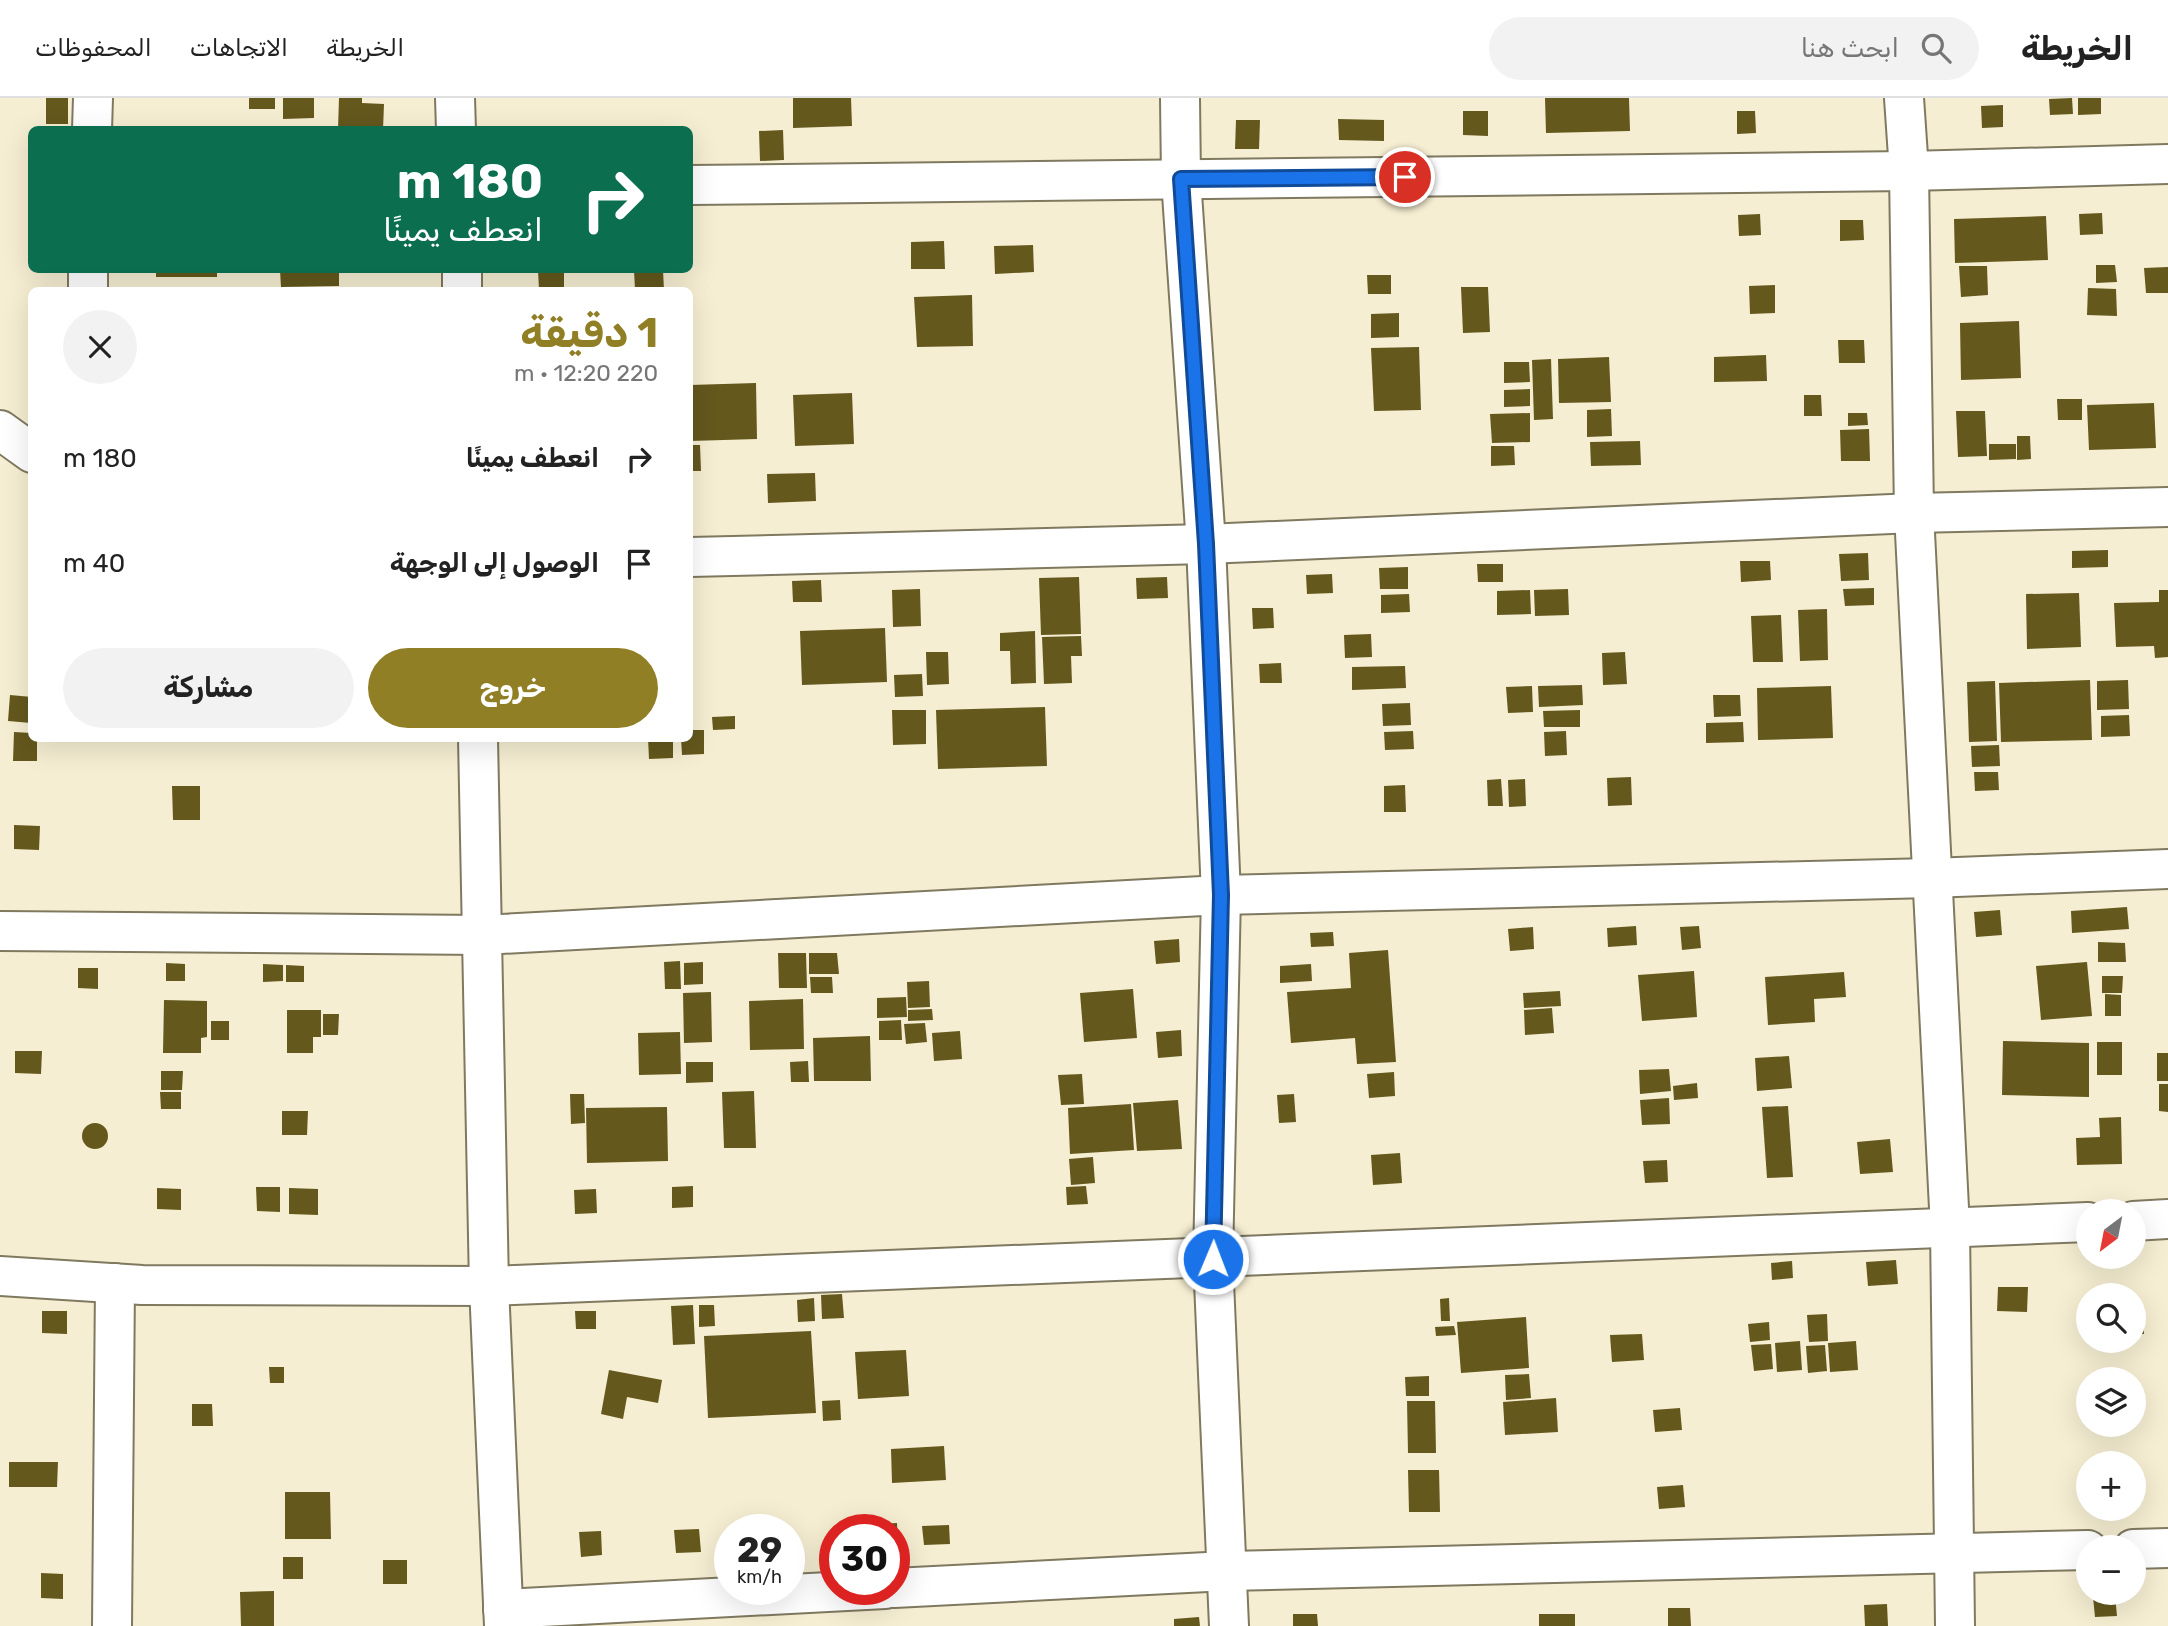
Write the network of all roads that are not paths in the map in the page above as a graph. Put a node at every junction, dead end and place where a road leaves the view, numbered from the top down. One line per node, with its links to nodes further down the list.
1 (93, 98): 5 (street)
2 (455, 98): 6 (street)
3 (1180, 98): 9 (street)
4 (1904, 98): 8 (street)
5 (92, 126)
6 (456, 126)
7 (2168, 164): 8 (street)
8 (1909, 171): 9 (street); 14 (street)
9 (1181, 179): 10 (street); 15 (street)
10 (693, 185)
11 (0, 430): 12 (street)
12 (28, 450)
13 (2168, 507): 14 (street)
14 (1914, 513): 15 (street); 19 (street)
15 (1206, 544): 16 (street); 20 (street)
16 (693, 557)
17 (478, 742): 22 (street)
18 (2168, 869): 19 (street)
19 (1931, 878): 20 (street); 26 (street)
20 (1221, 895): 22 (street); 27 (street)
21 (0, 931): 22 (street)
22 (483, 935): 30 (street)
23 (2168, 1219): 24 (street)
24 (2146, 1220)
25 (2076, 1223): 26 (street)
26 (1950, 1228): 27 (street); 34 (street)
27 (1213, 1259): 30 (street); 35 (street)
28 (0, 1276): 29 (street)
29 (115, 1283): 30 (street); 39 (street)
30 (489, 1286): 38 (street)
31 (2168, 1548): 32 (street)
32 (2146, 1549)
33 (2076, 1550): 34 (street)
34 (1952, 1554): 35 (street); 41 (street)
35 (1227, 1571): 36 (street); 40 (street)
36 (910, 1587)
37 (819, 1594): 38 (street)
38 (504, 1618)
39 (112, 1626)
40 (1229, 1626)
41 (1955, 1626)

